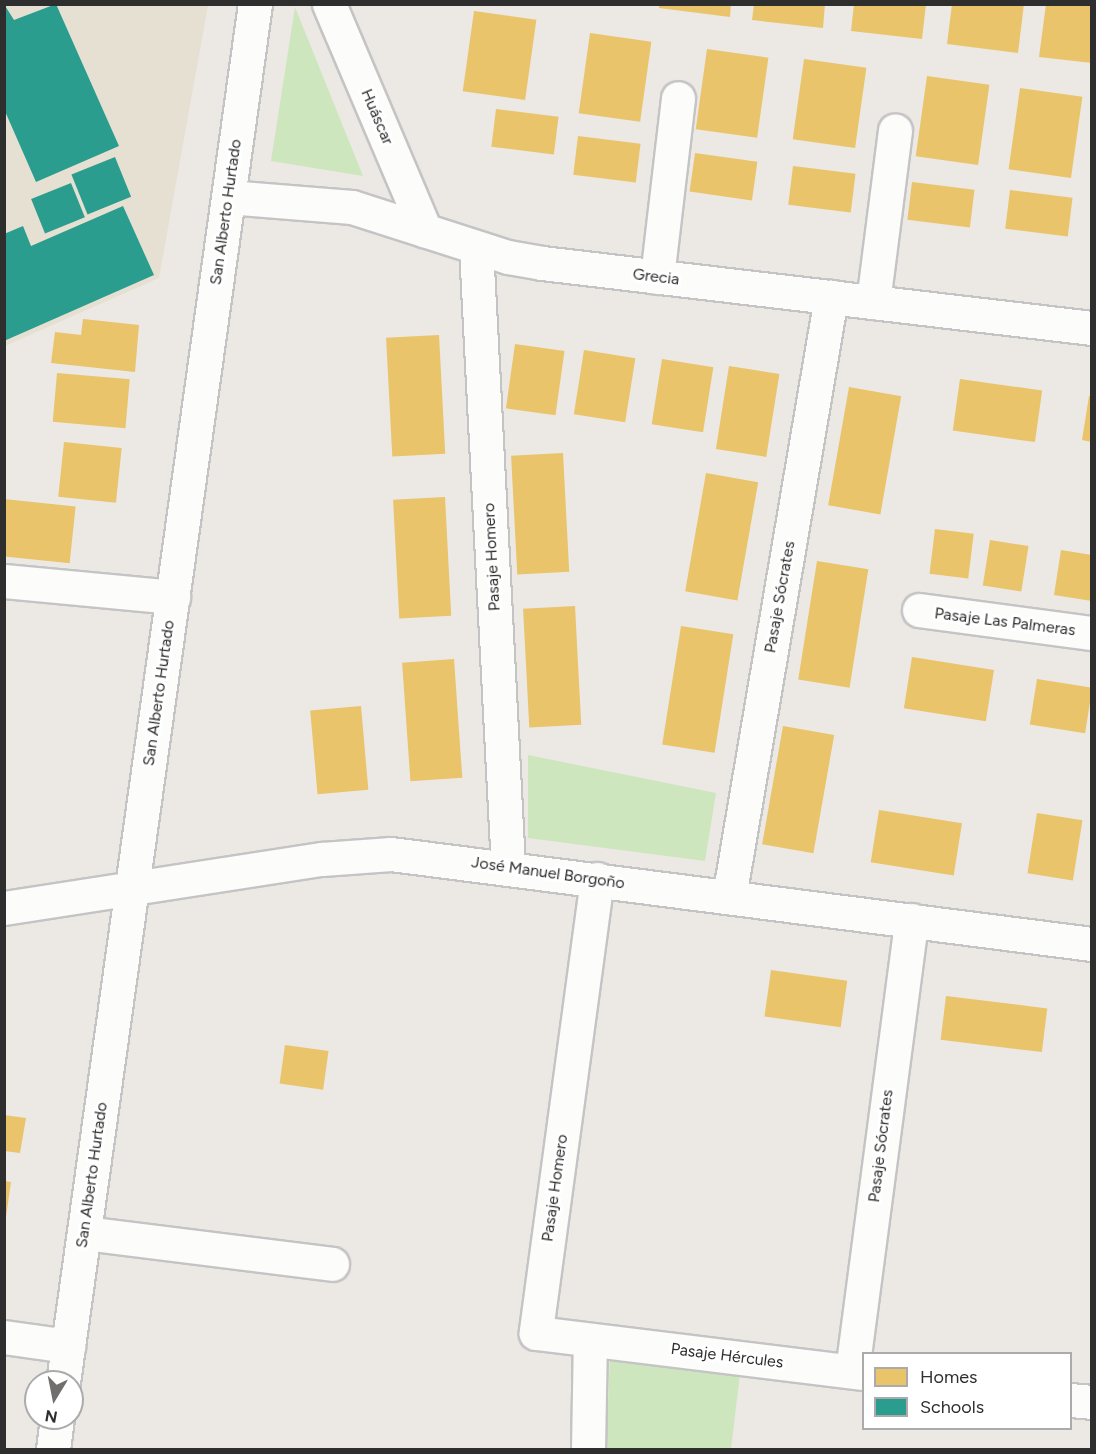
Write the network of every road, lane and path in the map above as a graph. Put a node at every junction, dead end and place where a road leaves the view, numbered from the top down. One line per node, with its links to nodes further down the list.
1 (255, 4): 5 (street, San Alberto Hurtado)
2 (329, 4): 6 (street, Huáscar)
3 (678, 98): 8 (street)
4 (895, 130): 10 (street)
5 (228, 197): 6 (street, Grecia); 13 (street, San Alberto Hurtado)
6 (425, 230): 7 (street, Grecia)
7 (477, 248): 8 (street, Grecia); 16 (street, Pasaje Homero)
8 (657, 277): 9 (street, Grecia)
9 (831, 297): 10 (street, Grecia); 19 (street, Pasaje Sócrates)
10 (873, 302): 11 (street, Grecia)
11 (1092, 328)
12 (4, 581): 13 (street)
13 (173, 597): 18 (street, San Alberto Hurtado)
14 (919, 610): 15 (street, Pasaje Las Palmeras)
15 (1092, 633)
16 (508, 866): 17 (street, José Manuel Borgoño); 18 (street, José Manuel Borgoño)
17 (597, 879): 19 (street, José Manuel Borgoño); 26 (street, Pasaje Homero)
18 (132, 889): 20 (street, José Manuel Borgoño); 23 (street, San Alberto Hurtado)
19 (729, 897): 21 (street, José Manuel Borgoño)
20 (4, 908)
21 (911, 920): 22 (street, José Manuel Borgoño); 29 (street, Pasaje Sócrates)
22 (1092, 944)
23 (84, 1233): 24 (street); 27 (street, San Alberto Hurtado)
24 (332, 1264)
25 (4, 1337): 27 (street)
26 (590, 1340): 29 (street, Pasaje Hércules); 34 (street)
27 (68, 1346): 28 (street, San Alberto Hurtado)
28 (65, 1370)
29 (858, 1372)
30 (1072, 1400): 31 (street)
31 (1092, 1402)
32 (55, 1430): 33 (street)
33 (53, 1449)
34 (588, 1449)

